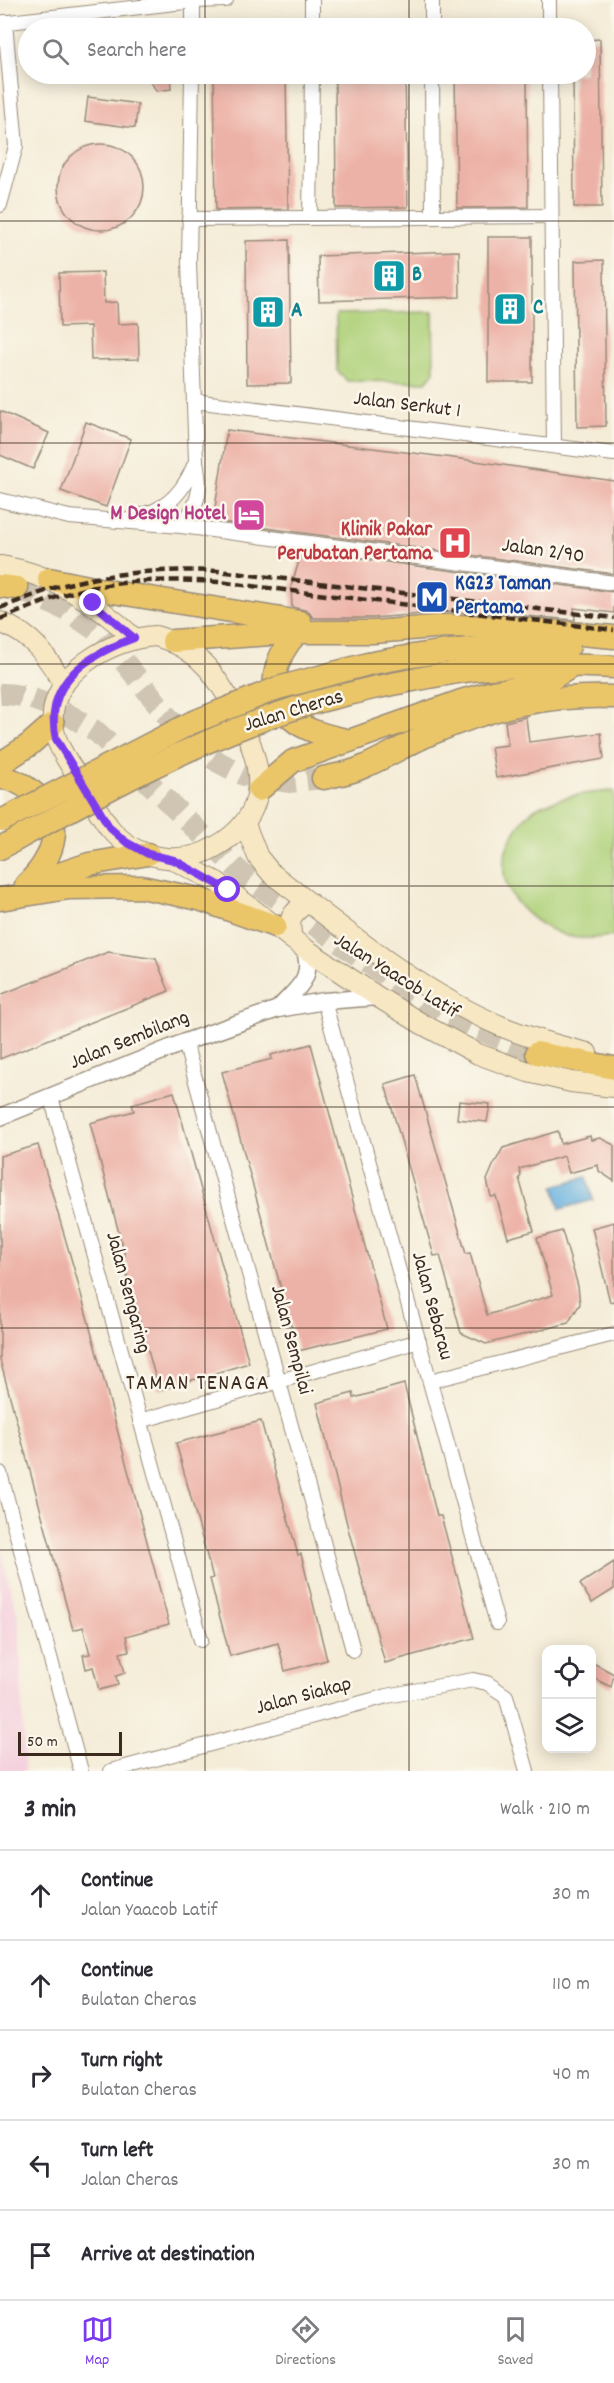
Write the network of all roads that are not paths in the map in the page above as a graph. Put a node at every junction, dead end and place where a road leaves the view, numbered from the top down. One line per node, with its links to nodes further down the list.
1 (226, 0): 5 (street)
2 (312, 0): 8 (street)
3 (432, 0): 9 (street)
4 (549, 0): 10 (street)
5 (193, 1): 6 (street); 7 (street)
6 (45, 18)
7 (193, 18)
8 (312, 18)
9 (432, 18)
10 (549, 18)
11 (18, 21): 12 (street)
12 (2, 23): 13 (street)
13 (4, 56): 18 (street)
14 (192, 84): 22 (street)
15 (312, 84): 21 (street)
16 (432, 84): 20 (street)
17 (550, 84): 19 (street)
18 (0, 205)
19 (551, 216): 20 (street); 24 (street)
20 (433, 217): 21 (street)
21 (310, 218): 22 (street)
22 (189, 219): 23 (street)
23 (194, 401): 24 (street, Jalan Serkut 1); 26 (street)
24 (554, 446): 25 (street, Jalan Serkut 1)
25 (614, 454)
26 (196, 461): 28 (street); 29 (street)
27 (0, 500): 28 (street, Jalan 2/90)
28 (123, 522): 29 (street, Jalan 2/90)
29 (181, 526): 32 (street, Jalan 2/90)
30 (0, 566): 31 (main road)
31 (49, 579): 35 (highway); 37 (main road)
32 (614, 583)
33 (0, 622): 42 (main road)
34 (298, 632): 35 (highway); 38 (highway); 45 (highway)
35 (373, 632): 36 (highway)
36 (614, 637)
37 (134, 638): 38 (main road); 42 (main road)
38 (173, 641): 49 (main road)
39 (614, 649): 50 (highway, Jalan Cheras, bridge)
40 (572, 666): 41 (highway, Jalan Cheras); 45 (highway); 52 (highway, Jalan Cheras, bridge)
41 (614, 667)
42 (64, 684): 44 (main road)
43 (614, 697): 48 (highway)
44 (53, 723): 46 (highway); 53 (main road)
45 (349, 741): 49 (highway)
46 (0, 764)
47 (0, 778): 55 (highway)
48 (323, 778)
49 (259, 790): 51 (main road)
50 (2, 821)
51 (245, 824): 54 (main road); 57 (main road, Jalan Yaacob Latif)
52 (7, 844)
53 (148, 854): 54 (main road); 55 (highway)
54 (174, 860): 58 (main road, Jalan Yaacob Latif)
55 (25, 886): 56 (highway)
56 (0, 898): 58 (highway)
57 (308, 902): 58 (main road); 64 (main road, Jalan Yaacob Latif)
58 (290, 938): 59 (main road, Jalan Yaacob Latif); 61 (street, Jalan Sembilang)
59 (378, 997): 60 (street, Jalan Sembilang); 66 (main road, Jalan Yaacob Latif)
60 (324, 1001): 61 (street, Jalan Sembilang); 70 (street, Jalan Sebarau)
61 (278, 1009): 62 (street, Jalan Sembilang)
62 (185, 1042): 67 (street, Jalan Sembilang); 71 (street, Jalan Sempilai)
63 (537, 1053): 65 (highway)
64 (614, 1058)
65 (614, 1068)
66 (614, 1087)
67 (51, 1097): 68 (street, Jalan Sembilang); 73 (street, Jalan Sengaring)
68 (0, 1117)
69 (614, 1335): 72 (street)
70 (419, 1341): 71 (street); 72 (street, Jalan Sebarau)
71 (279, 1381): 73 (street); 77 (street, Jalan Sempilai)
72 (430, 1381): 75 (street, Jalan Sebarau)
73 (140, 1421): 76 (street, Jalan Sengaring)
74 (0, 1473): 78 (street)
75 (497, 1623)
76 (201, 1640)
77 (353, 1650)
78 (81, 1771)
79 (111, 1771): 80 (street, Jalan Siakap)
80 (527, 1771)

